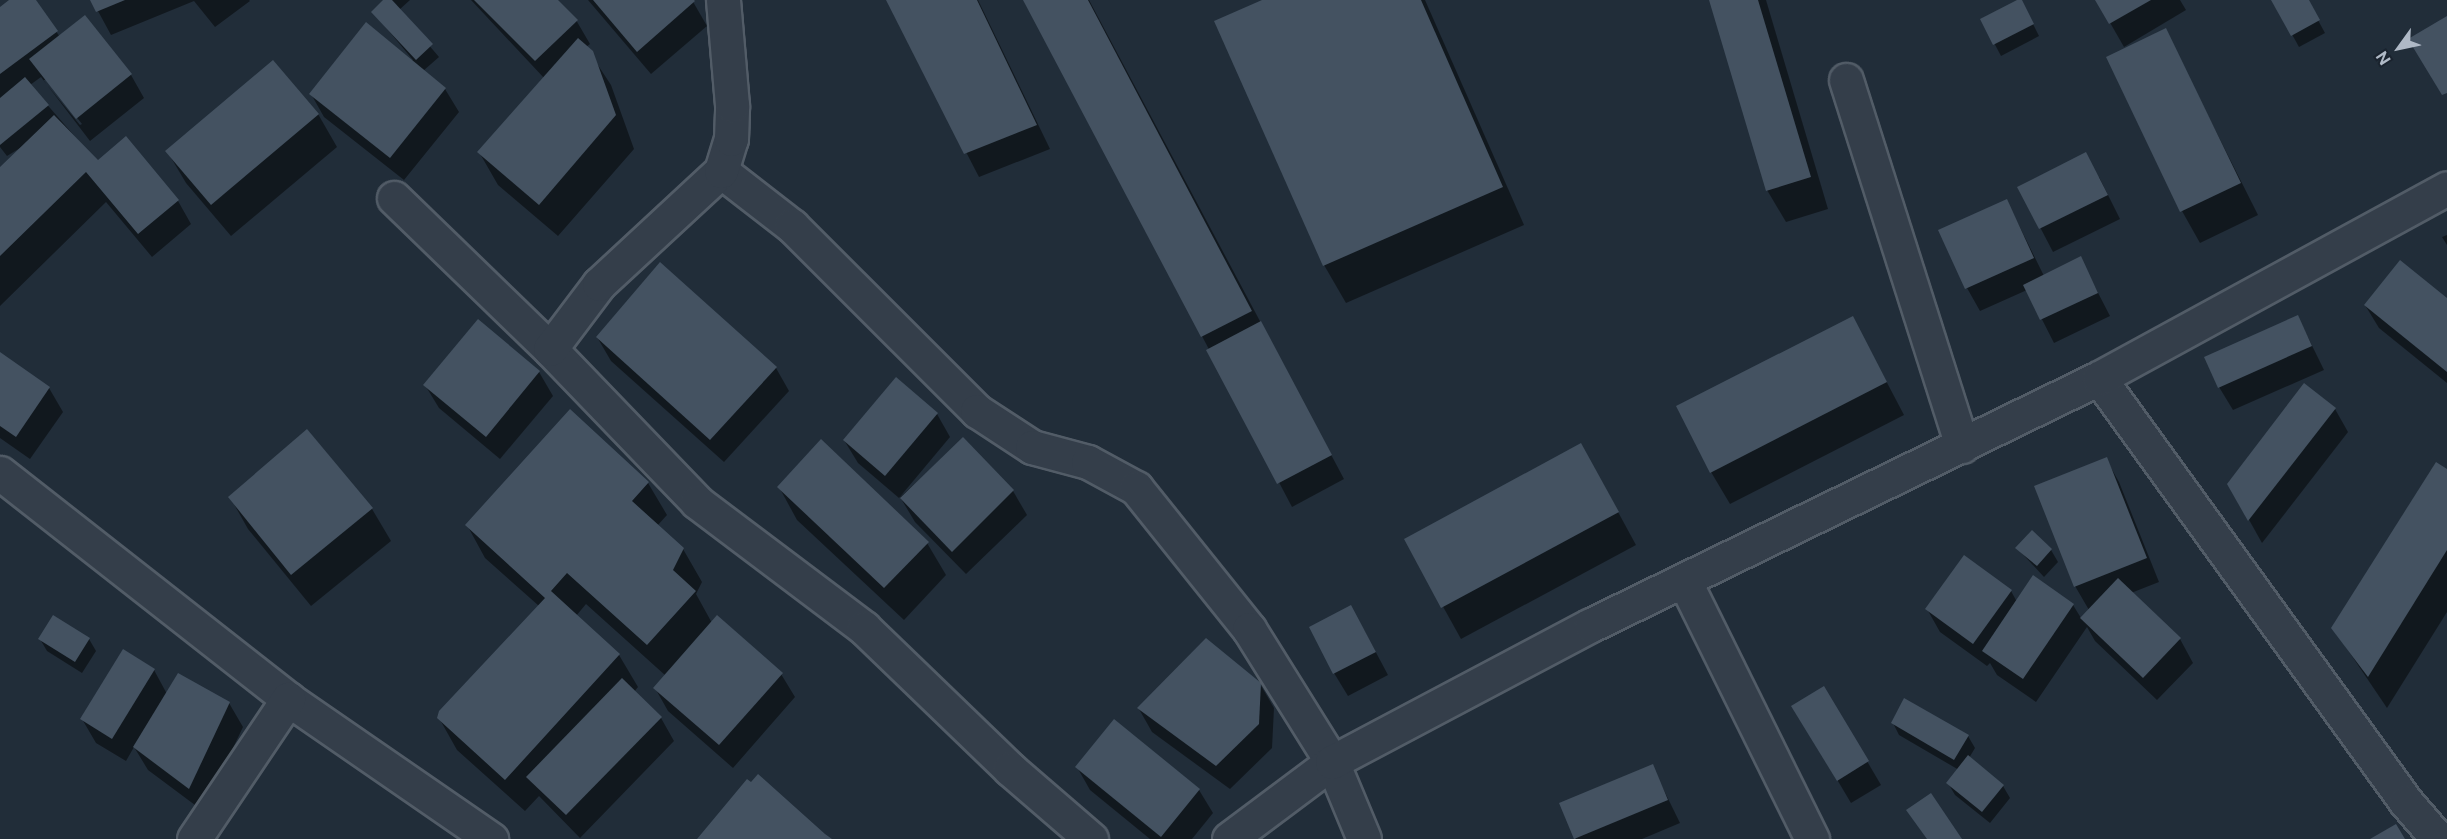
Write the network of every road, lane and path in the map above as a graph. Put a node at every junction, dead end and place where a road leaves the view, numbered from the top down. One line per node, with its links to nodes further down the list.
1 (723, 0): 3 (street)
2 (1846, 80): 8 (street)
3 (722, 171): 6 (street); 12 (street)
4 (2447, 188): 7 (street)
5 (394, 198): 6 (street)
6 (550, 349): 15 (street)
7 (2099, 378): 8 (street); 19 (street)
8 (1962, 446): 10 (street)
9 (0, 473): 11 (street)
10 (1685, 582): 12 (street); 18 (street)
11 (288, 699): 13 (street); 14 (street)
12 (1332, 762): 16 (street); 17 (street)
13 (194, 839)
14 (491, 839)
15 (1091, 839)
16 (1230, 839)
17 (1364, 839)
18 (1812, 839)
19 (2438, 839)

